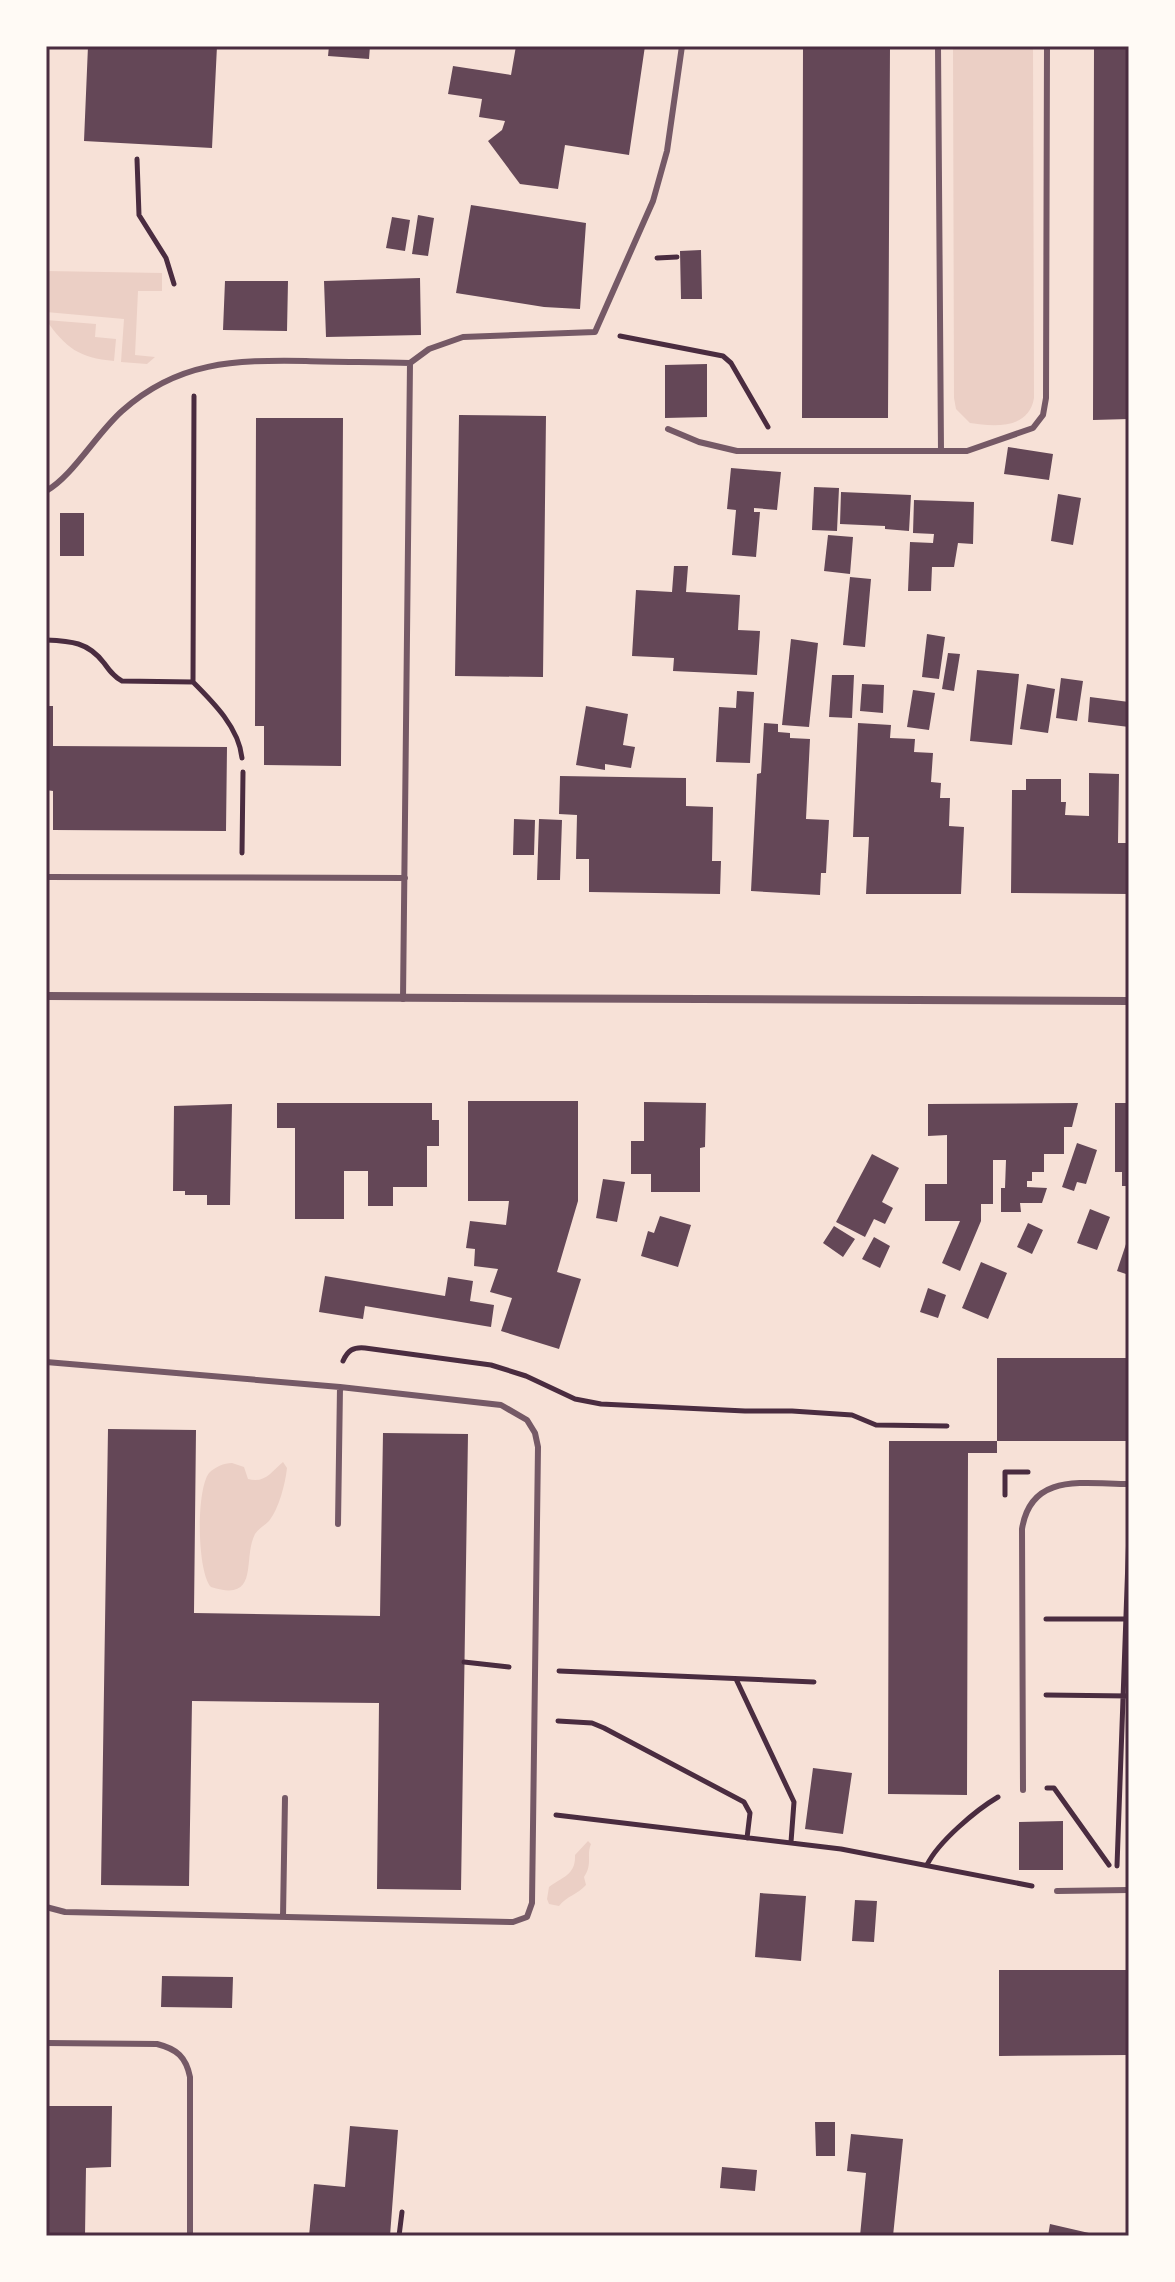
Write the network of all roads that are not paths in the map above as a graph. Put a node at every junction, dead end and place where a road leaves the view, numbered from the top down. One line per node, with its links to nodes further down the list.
1 (682, 46): 4 (lane)
2 (938, 46): 6 (lane)
3 (1047, 46): 6 (lane)
4 (410, 363): 7 (lane); 9 (lane)
5 (668, 429): 6 (lane)
6 (941, 451)
7 (46, 491)
8 (46, 877): 9 (lane)
9 (405, 878): 11 (lane)
10 (46, 996): 11 (street)
11 (403, 999): 12 (street)
12 (1129, 1001)
13 (46, 1362): 14 (lane)
14 (340, 1387): 16 (lane); 22 (lane)
15 (1129, 1484): 17 (lane)
16 (338, 1524)
17 (1023, 1790)
18 (285, 1798): 22 (lane)
19 (1129, 1890): 20 (lane)
20 (1057, 1891)
21 (46, 1907): 22 (lane)
22 (283, 1917)
23 (46, 2043): 24 (lane)
24 (190, 2236)

